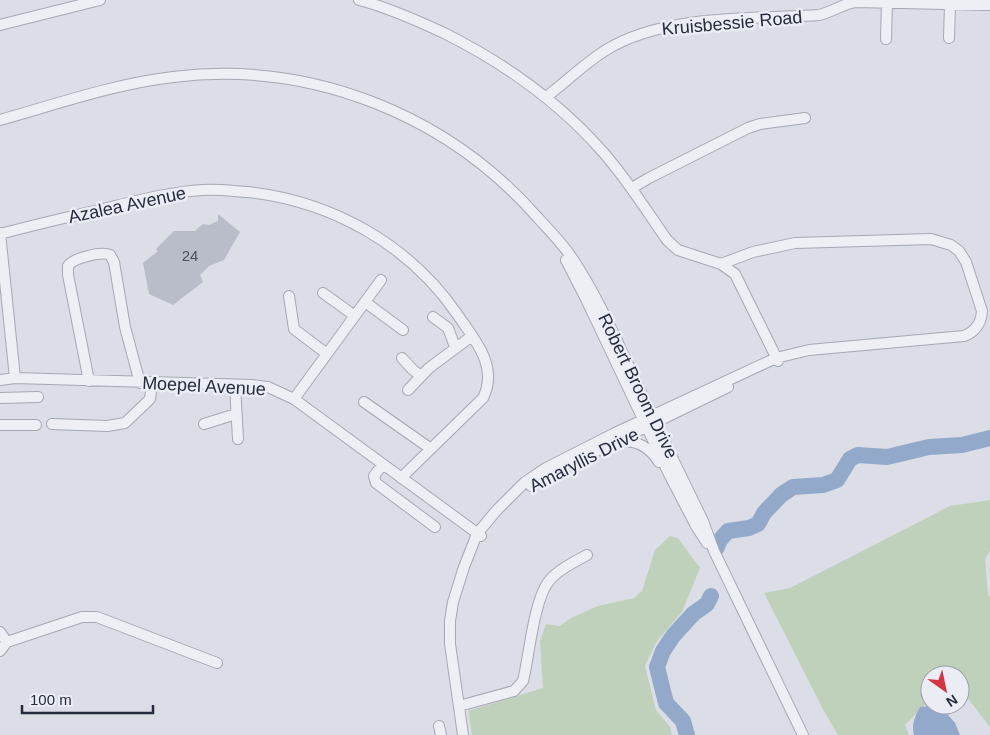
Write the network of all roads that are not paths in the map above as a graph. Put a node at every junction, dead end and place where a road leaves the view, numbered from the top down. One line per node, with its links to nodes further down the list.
1 (99, 0): 6 (street)
2 (359, 0): 9 (street)
3 (887, 2): 4 (street, Kruisbessie Road); 8 (street); 9 (street, Kruisbessie Road)
4 (950, 4): 5 (street, Kruisbessie Road); 7 (street)
5 (990, 5)
6 (0, 25)
7 (949, 38)
8 (886, 39)
9 (546, 97): 12 (street)
10 (805, 118): 12 (street)
11 (0, 120): 42 (street, Robert Broom Drive)
12 (632, 188): 14 (street)
13 (0, 234): 24 (street, Azalea Avenue); 30 (street)
14 (721, 264): 20 (street); 28 (street)
15 (382, 280): 18 (street)
16 (323, 292): 21 (street)
17 (289, 296): 26 (street)
18 (365, 302): 21 (street); 23 (street)
19 (990, 303): 20 (street)
20 (982, 311): 28 (street, Amaryllis Drive)
21 (355, 316): 26 (street)
22 (434, 317): 25 (street)
23 (403, 330)
24 (472, 336): 25 (street); 49 (street, Azalea Avenue)
25 (455, 347): 29 (street)
26 (327, 354): 39 (street)
27 (402, 358): 29 (street)
28 (777, 359): 42 (street, Amaryllis Drive)
29 (421, 376): 36 (street)
30 (15, 378): 31 (street, Moepel Avenue); 32 (street, Moepel Avenue)
31 (0, 380)
32 (89, 381): 33 (street, Moepel Avenue); 33 (street)
33 (140, 382): 34 (street, Moepel Avenue)
34 (152, 383): 35 (street, Moepel Avenue); 43 (street)
35 (235, 385): 39 (street, Moepel Avenue); 41 (street)
36 (408, 390)
37 (38, 397): 38 (street)
38 (0, 398)
39 (294, 399): 50 (street, Moepel Avenue)
40 (364, 402): 49 (street)
41 (236, 414): 44 (street); 47 (street)
42 (650, 421): 48 (street, Amaryllis Drive); 51 (street, Robert Broom Drive); 54 (street, Amaryllis Drive); 55 (street, Robert Broom Drive)
43 (52, 424)
44 (204, 424)
45 (0, 425): 46 (street)
46 (36, 425)
47 (238, 439)
48 (616, 443): 51 (street); 54 (street, Amaryllis Drive)
49 (431, 449): 52 (street, Azalea Avenue)
50 (382, 465): 52 (street, Moepel Avenue); 53 (street)
51 (670, 476): 55 (street, Robert Broom Drive)
52 (401, 478): 54 (street, Moepel Avenue)
53 (434, 527)
54 (477, 538): 61 (street, Amaryllis Drive)
55 (714, 551): 63 (street, Robert Broom Drive)
56 (586, 555): 61 (street)
57 (0, 632): 58 (street)
58 (7, 642): 59 (street); 60 (street)
59 (0, 651)
60 (217, 663)
61 (459, 706): 62 (street, Amaryllis Drive)
62 (463, 735)
63 (803, 735)

